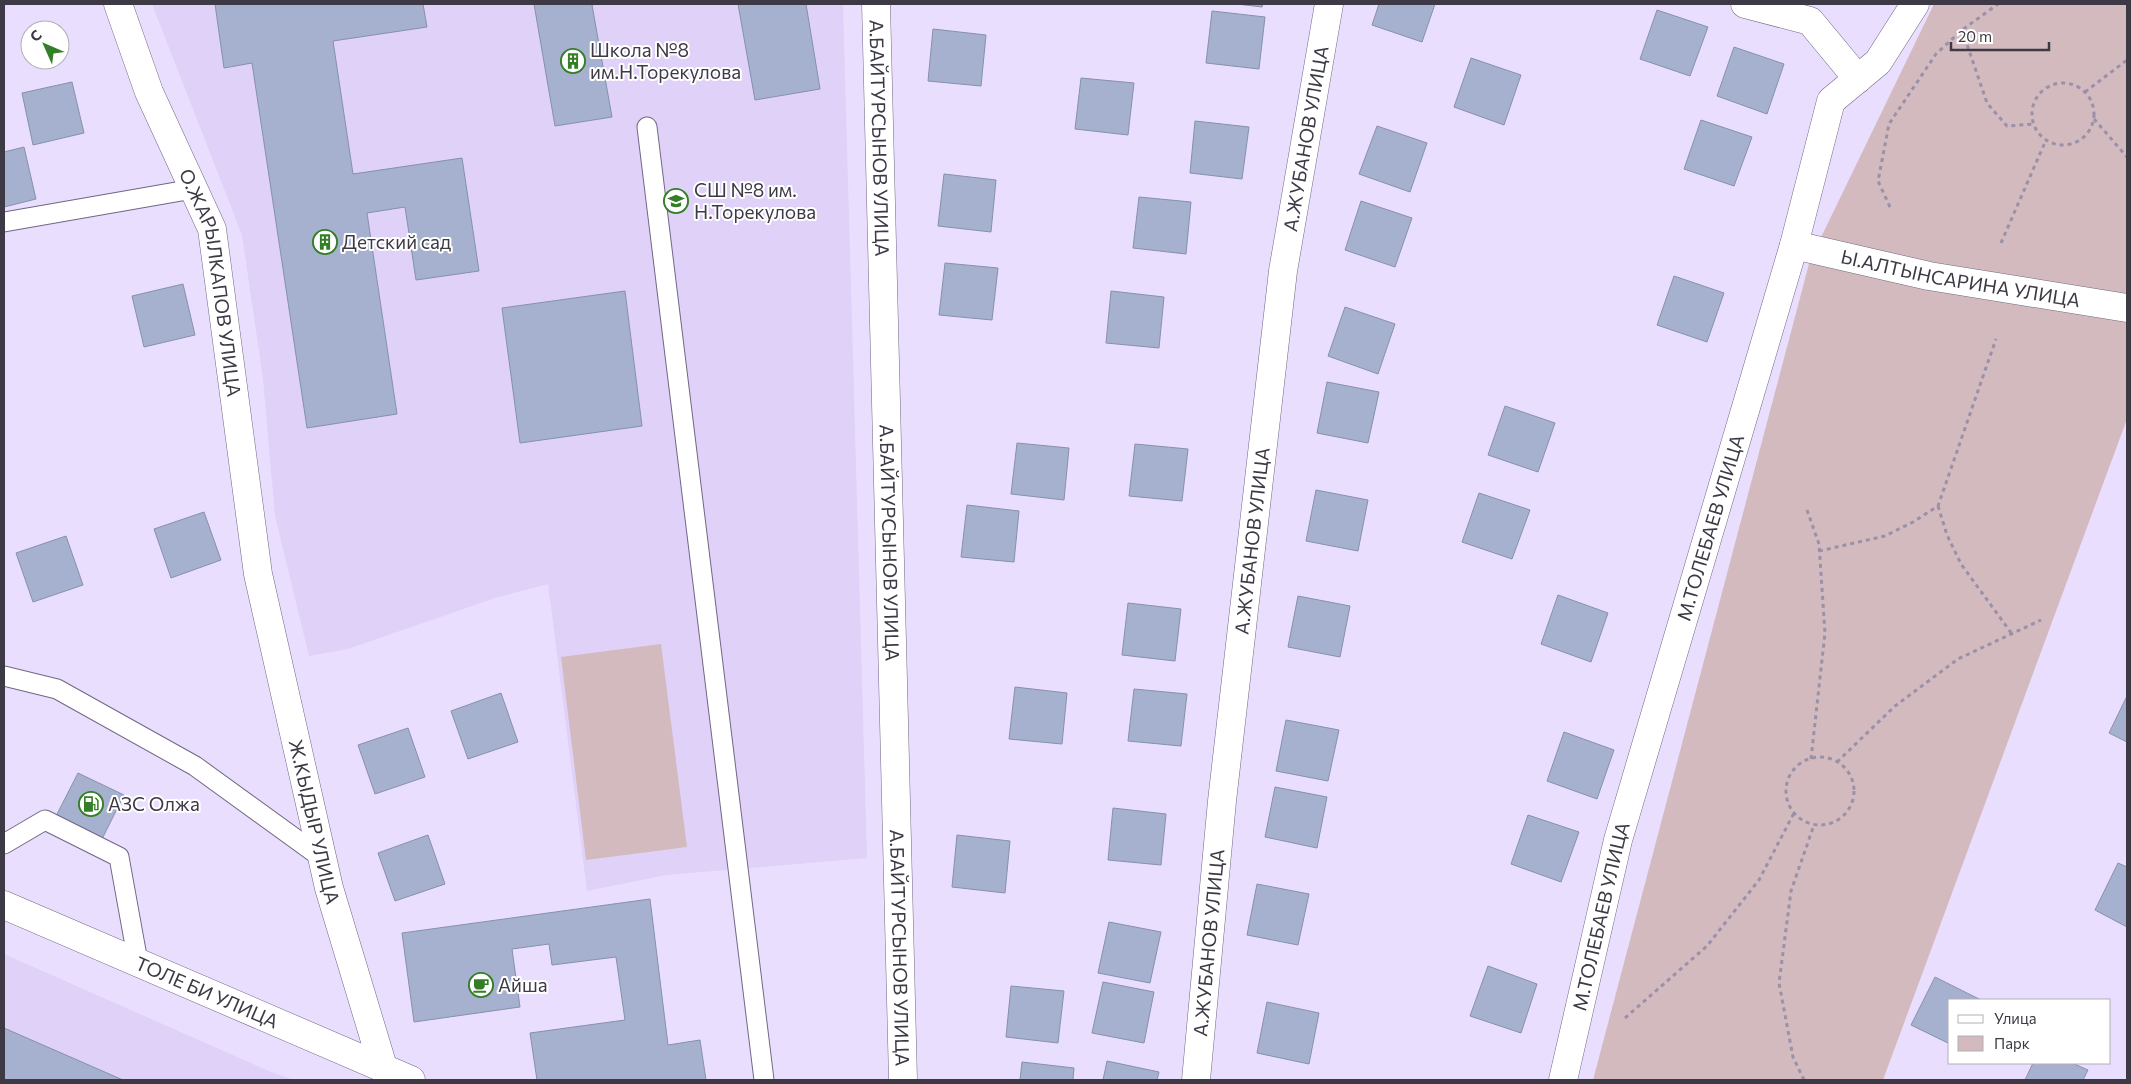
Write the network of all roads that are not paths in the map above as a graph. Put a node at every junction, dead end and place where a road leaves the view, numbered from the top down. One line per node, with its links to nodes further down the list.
1 (118, 4): 8 (street, О.ЖАРЫЛКАПОВ УЛИЦА)
2 (876, 4): 21 (street, А.БАЙТУРСЫНОВ УЛИЦА)
3 (1329, 4): 22 (street, А.ЖУБАНОВ УЛИЦА)
4 (1745, 4): 6 (street)
5 (1915, 4): 6 (street, М.ТОЛЕБАЕВ УЛИЦА)
6 (1858, 79): 10 (street, М.ТОЛЕБАЕВ УЛИЦА)
7 (647, 127): 20 (lane)
8 (193, 189): 9 (lane); 12 (street, О.ЖАРЫЛКАПОВ УЛИЦА)
9 (4, 222)
10 (1794, 245): 11 (street, Ы.АЛТЫНСАРИНА УЛИЦА); 23 (street, М.ТОЛЕБАЕВ УЛИЦА)
11 (2127, 308)
12 (258, 574): 15 (street, Ж.КЫДЫР УЛИЦА)
13 (4, 676): 15 (lane)
14 (4, 844): 17 (lane)
15 (322, 858): 18 (street, Ж.КЫДЫР УЛИЦА)
16 (4, 905): 17 (street, ТОЛЕ БИ УЛИЦА)
17 (138, 962): 18 (street, ТОЛЕ БИ УЛИЦА)
18 (383, 1067): 19 (street, ТОЛЕ БИ УЛИЦА)
19 (411, 1080)
20 (764, 1080)
21 (903, 1080)
22 (1196, 1080)
23 (1563, 1080)

